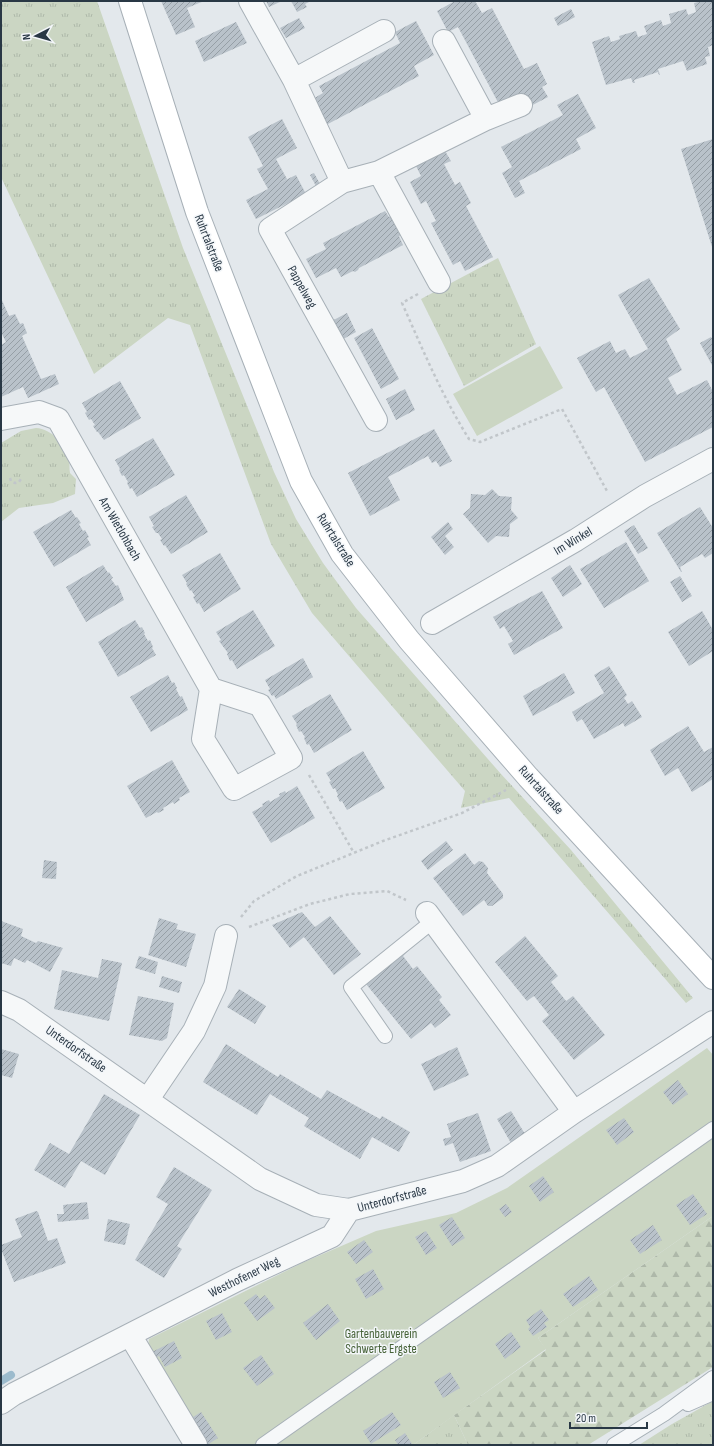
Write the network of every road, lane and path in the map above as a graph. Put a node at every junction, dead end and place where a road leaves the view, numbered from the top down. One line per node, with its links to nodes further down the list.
1 (130, 1): 20 (main road, Ruhrtalstraße)
2 (250, 1): 5 (street)
3 (384, 31): 5 (street)
4 (444, 41): 7 (street)
5 (294, 80): 9 (street)
6 (521, 105): 7 (street, Pappelweg)
7 (486, 119): 8 (street, Pappelweg)
8 (379, 172): 9 (street, Pappelweg); 10 (street)
9 (342, 182): 12 (street, Pappelweg)
10 (439, 282): 16 (path)
11 (1, 419): 18 (street, Am Wietlohbach)
12 (376, 420)
13 (713, 459): 16 (street, Im Winkel)
14 (10, 478): 15 (path)
15 (21, 479)
16 (619, 513): 17 (street, Im Winkel)
17 (432, 622)
18 (211, 689): 19 (street); 19 (street)
19 (291, 758): 21 (path)
20 (528, 777): 21 (path); 24 (main road, Ruhrtalstraße)
21 (354, 853): 23 (path)
22 (430, 917): 23 (path); 27 (lane); 29 (street)
23 (226, 936): 28 (street)
24 (713, 978)
25 (1, 1002): 28 (street, Unterdorfstraße)
26 (713, 1022): 29 (street, Unterdorfstraße)
27 (385, 1036)
28 (148, 1099): 31 (street, Unterdorfstraße)
29 (574, 1112): 31 (street, Unterdorfstraße)
30 (713, 1129): 38 (lane)
31 (349, 1210): 32 (street, Westhofener Weg)
32 (130, 1335): 35 (street, Westhofener Weg); 37 (street)
33 (713, 1378): 36 (lane)
34 (713, 1393): 36 (lane)
35 (1, 1403)
36 (664, 1414): 39 (lane)
37 (196, 1445)
38 (263, 1445)
39 (614, 1445)

